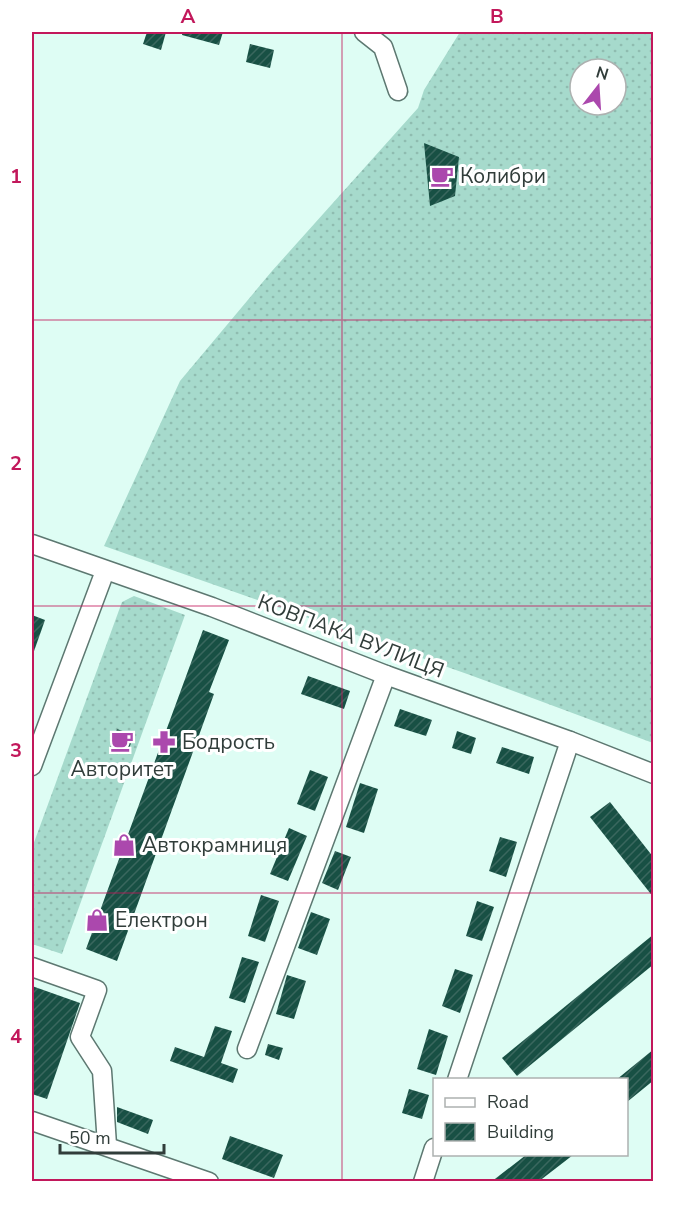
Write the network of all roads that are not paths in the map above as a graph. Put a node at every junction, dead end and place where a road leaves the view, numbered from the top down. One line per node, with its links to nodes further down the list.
1 (364, 32): 2 (street)
2 (398, 91)
3 (32, 544): 4 (street, КОВПАКА ВУЛИЦЯ)
4 (105, 571): 5 (street, КОВПАКА ВУЛИЦЯ); 7 (street)
5 (386, 675): 6 (street, КОВПАКА ВУЛИЦЯ); 10 (street)
6 (570, 741): 8 (street, КОВПАКА ВУЛИЦЯ); 11 (street)
7 (32, 766)
8 (654, 774)
9 (32, 967): 13 (street)
10 (247, 1049)
11 (459, 1078)
12 (32, 1121): 13 (street)
13 (107, 1145): 15 (street)
14 (433, 1154): 16 (street)
15 (208, 1182)
16 (423, 1182)

